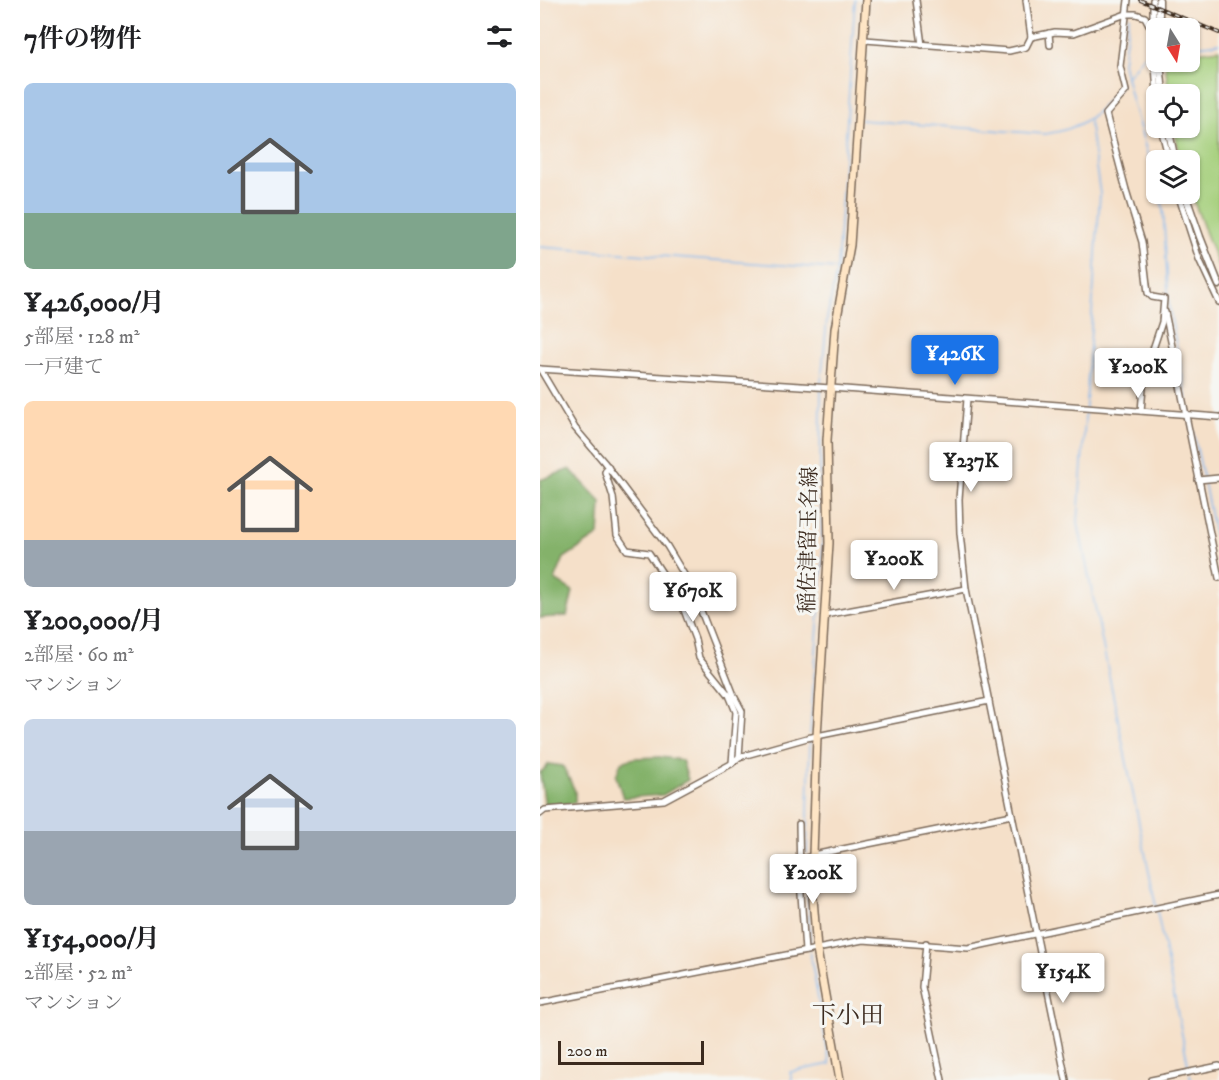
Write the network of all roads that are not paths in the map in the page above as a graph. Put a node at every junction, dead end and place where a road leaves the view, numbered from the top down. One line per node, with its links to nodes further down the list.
1 (866, 0): 13 (main road, 稲佐津留玉名線)
2 (916, 0): 14 (street)
3 (1026, 0): 12 (street)
4 (1128, 0): 7 (street)
5 (1153, 0): 9 (street)
6 (1159, 0): 10 (street)
7 (1126, 14): 8 (street); 11 (street); 20 (street)
8 (1146, 18)
9 (1155, 18)
10 (1157, 18)
11 (1049, 33): 12 (street); 15 (street)
12 (1031, 37): 14 (street)
13 (865, 40): 14 (street); 22 (main road, 稲佐津留玉名線)
14 (922, 45)
15 (1050, 45)
16 (1181, 204): 19 (street)
17 (1188, 204): 18 (street)
18 (1219, 285)
19 (1219, 302)
20 (1164, 309): 24 (street); 25 (street)
21 (540, 369): 22 (street); 27 (street)
22 (825, 387): 23 (street); 33 (main road, 稲佐津留玉名線)
23 (967, 399): 24 (street); 32 (street)
24 (1141, 411): 25 (street)
25 (1186, 414): 26 (street); 29 (street)
26 (1219, 417)
27 (608, 466): 36 (street); 37 (street)
28 (1219, 478): 29 (street)
29 (1202, 480): 30 (street)
30 (1217, 560): 31 (street)
31 (1219, 578)
32 (966, 589): 33 (street); 34 (street)
33 (825, 615): 35 (main road, 稲佐津留玉名線)
34 (989, 701): 35 (street); 39 (street)
35 (812, 737): 36 (street); 41 (main road, 稲佐津留玉名線)
36 (739, 757): 37 (street)
37 (732, 764): 38 (street)
38 (540, 814)
39 (1012, 815): 41 (street); 44 (street)
40 (799, 824): 42 (street)
41 (813, 855): 42 (street); 46 (main road, 稲佐津留玉名線)
42 (799, 860): 47 (street)
43 (1219, 896): 44 (street)
44 (1037, 934): 45 (street); 52 (street)
45 (926, 944): 46 (street); 51 (street)
46 (817, 950): 47 (street); 50 (main road, 稲佐津留玉名線)
47 (805, 951): 48 (street)
48 (540, 1003)
49 (1219, 1066): 53 (street)
50 (840, 1080)
51 (942, 1080)
52 (1066, 1080)
53 (1151, 1080)

